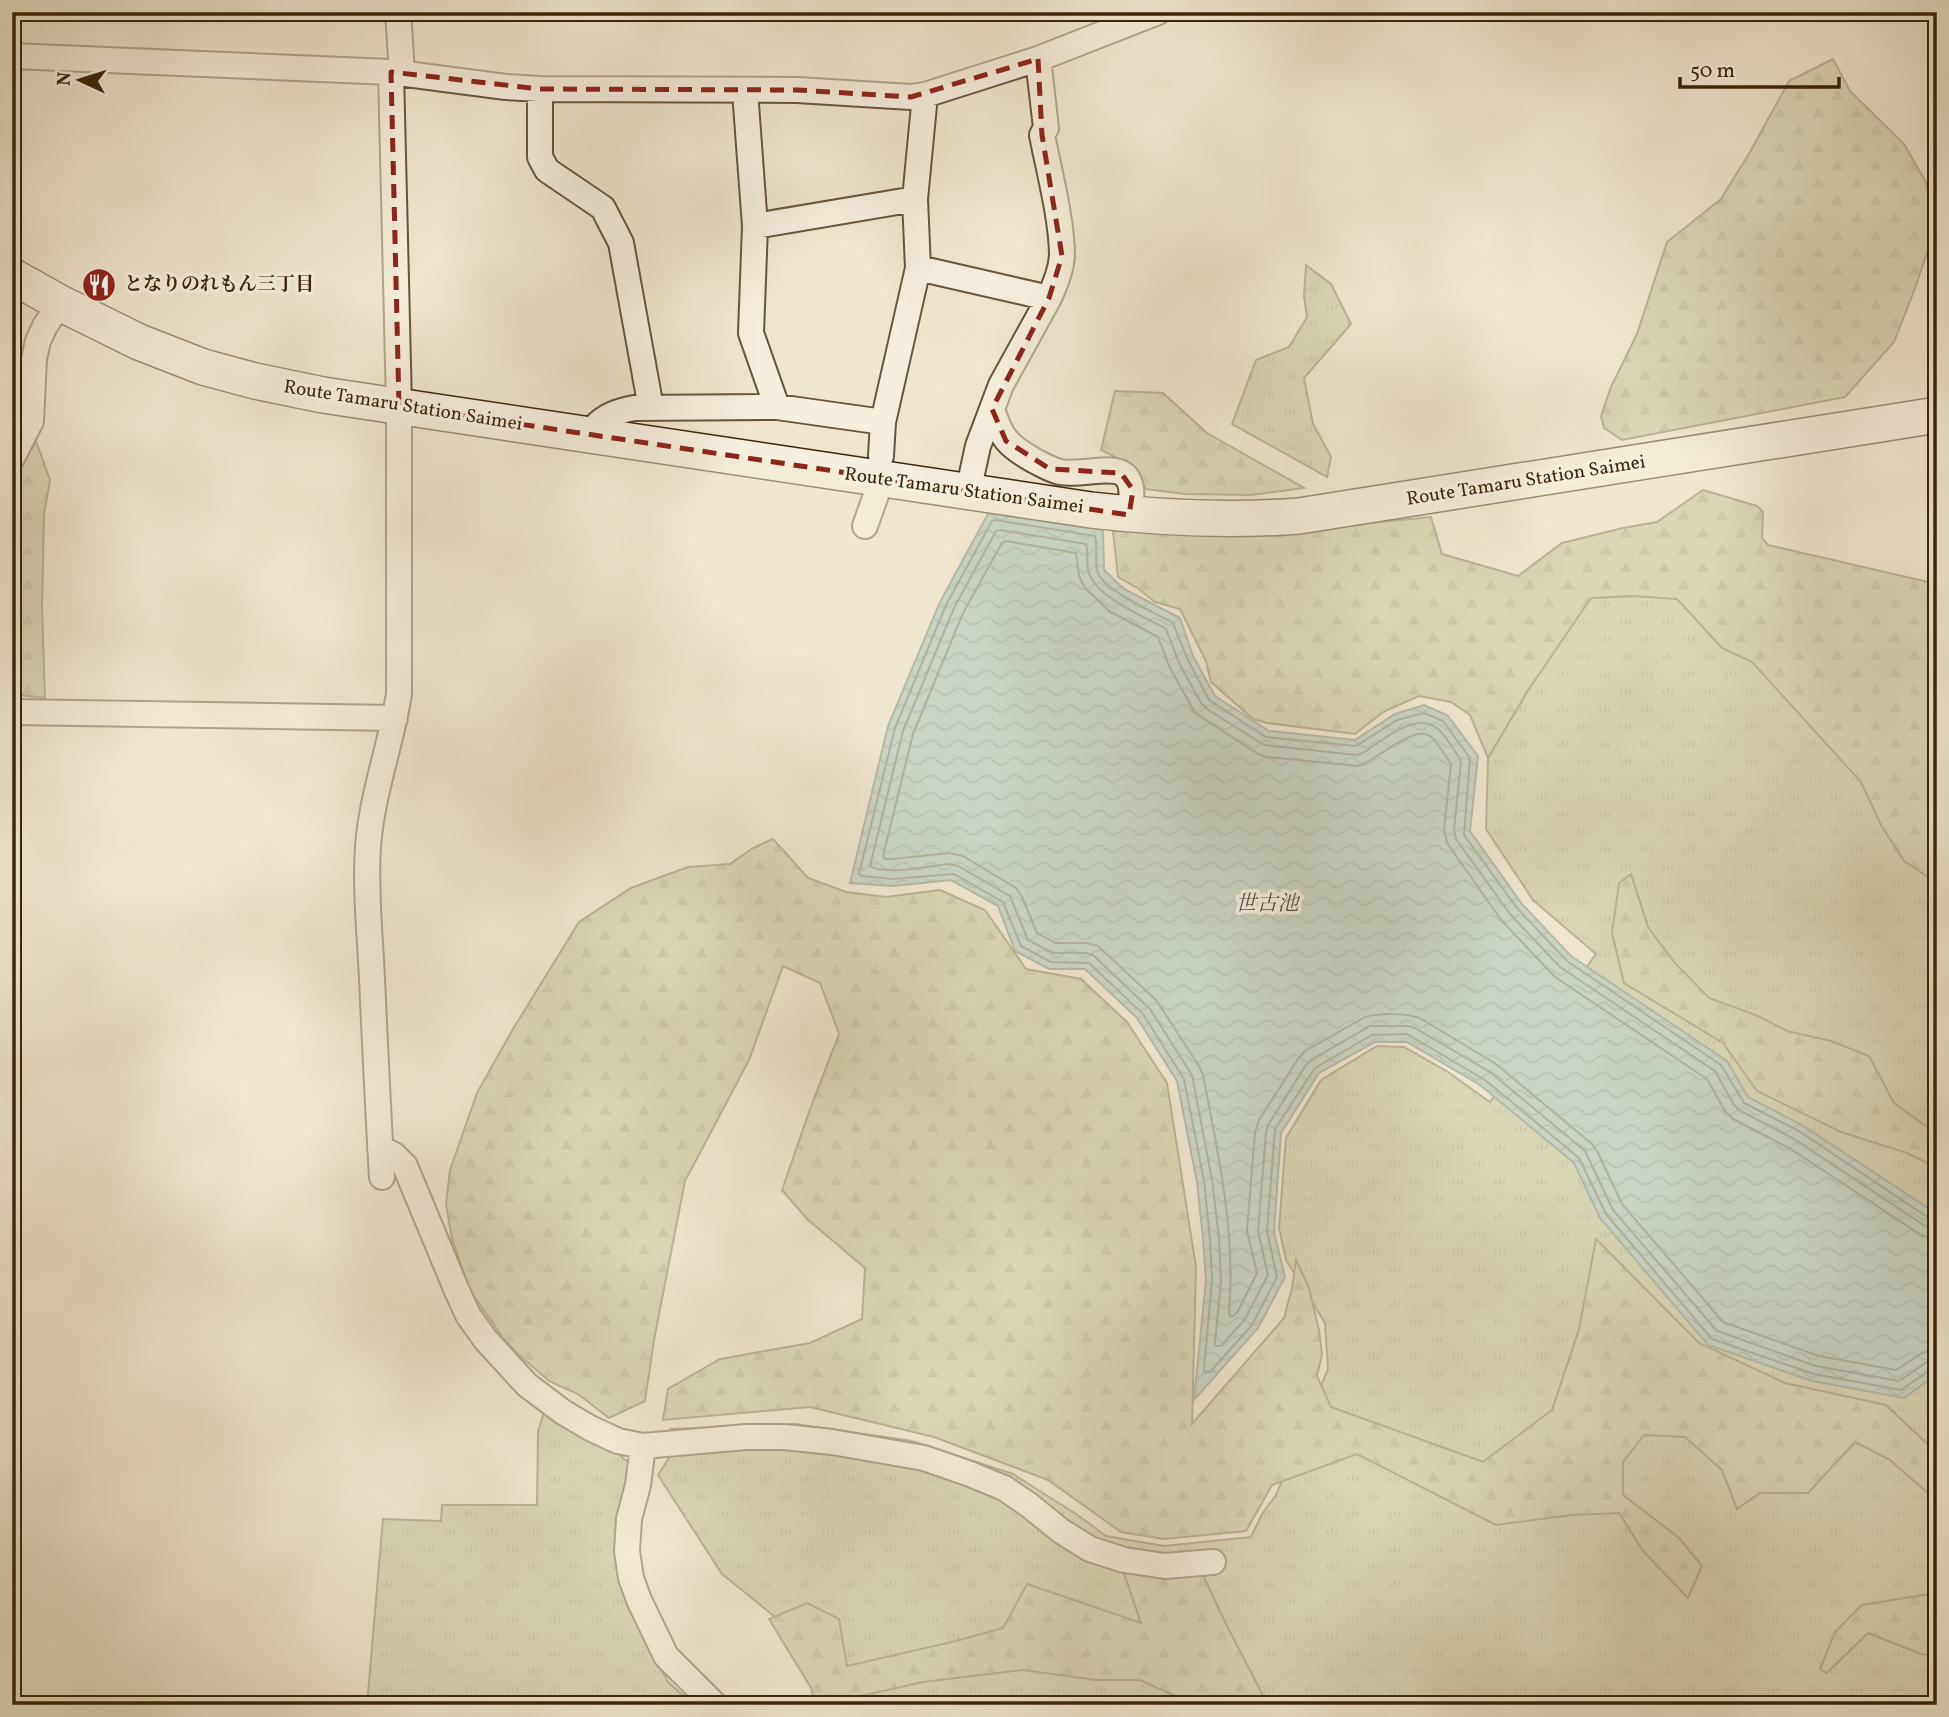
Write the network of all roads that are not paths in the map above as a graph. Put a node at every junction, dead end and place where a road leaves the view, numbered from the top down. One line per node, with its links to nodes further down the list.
1 (398, 12): 5 (street)
2 (1157, 12): 4 (street)
3 (12, 56): 5 (street)
4 (1038, 59): 8 (street); 13 (street)
5 (397, 72): 6 (street); 15 (street)
6 (540, 89): 7 (street); 17 (street)
7 (745, 91): 8 (street); 10 (street)
8 (925, 95): 9 (street)
9 (915, 199): 10 (street); 11 (street)
10 (755, 226): 16 (street)
11 (918, 268): 13 (street); 20 (street)
12 (12, 276): 14 (main road, Route Tamaru Station Saimei)
13 (1049, 298): 18 (street)
14 (60, 303): 15 (main road, Route Tamaru Station Saimei); 23 (street)
15 (399, 406): 21 (main road, Route Tamaru Station Saimei); 29 (street)
16 (777, 407): 17 (street); 20 (street)
17 (651, 408): 21 (street)
18 (992, 409): 24 (street); 26 (street)
19 (1937, 415): 26 (main road, Route Tamaru Station Saimei)
20 (883, 422): 22 (street)
21 (588, 435): 24 (main road, Route Tamaru Station Saimei)
22 (881, 456)
23 (12, 458)
24 (968, 492): 26 (main road, Route Tamaru Station Saimei)
25 (876, 495): 27 (street)
26 (1129, 515)
27 (865, 526)
28 (12, 712): 29 (street)
29 (395, 718): 30 (street)
30 (380, 1148): 31 (street); 32 (street)
31 (382, 1177)
32 (643, 1446): 33 (street); 34 (street)
33 (1213, 1562)
34 (715, 1705)

